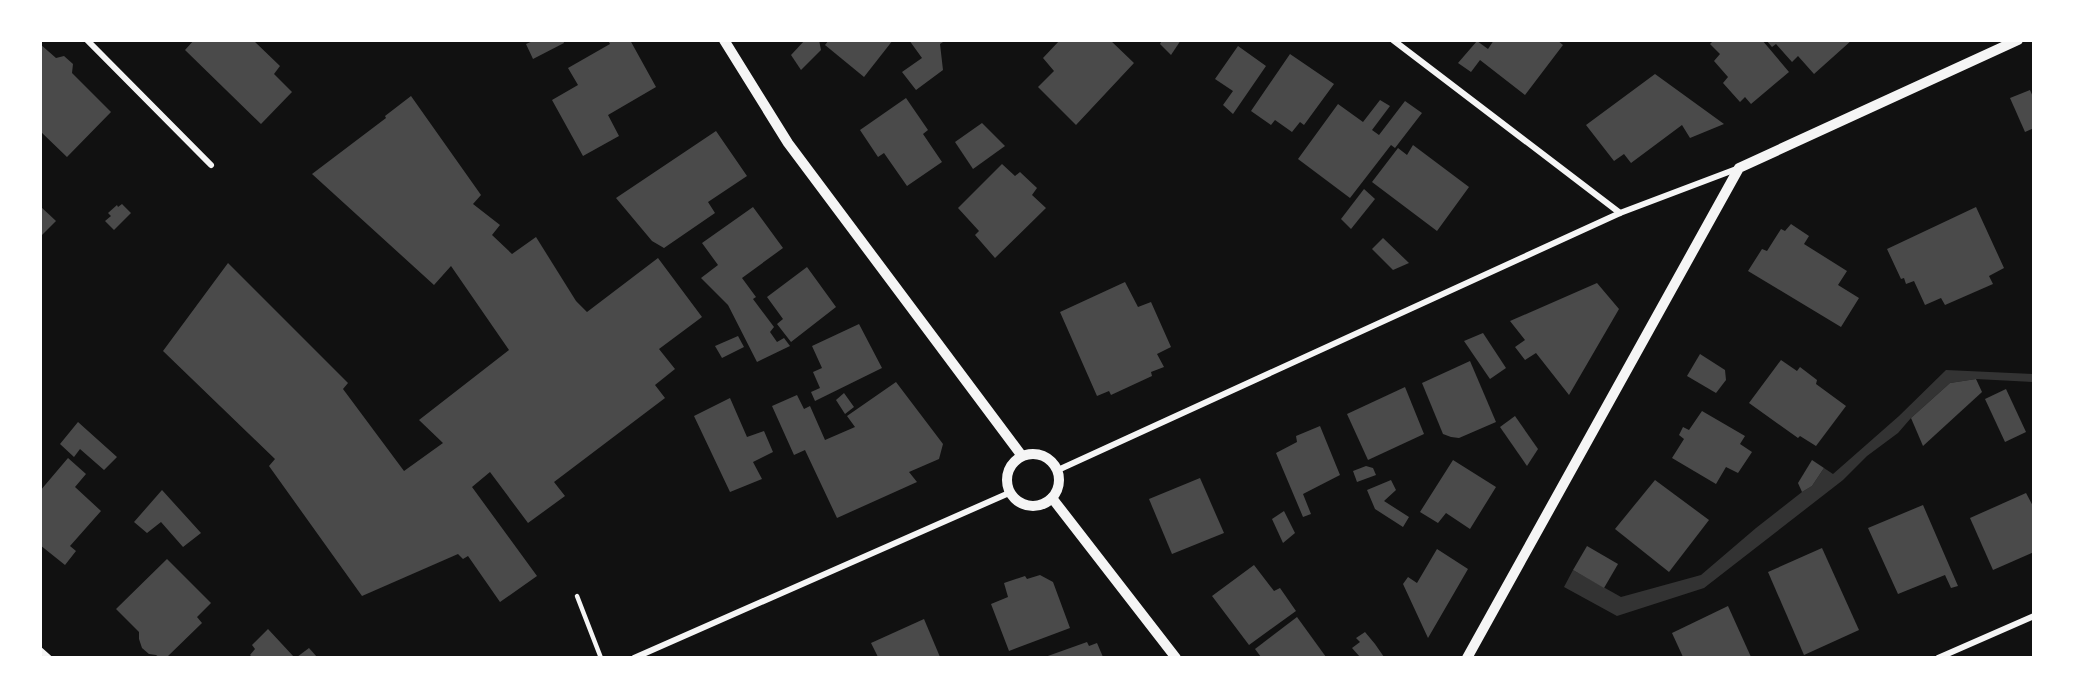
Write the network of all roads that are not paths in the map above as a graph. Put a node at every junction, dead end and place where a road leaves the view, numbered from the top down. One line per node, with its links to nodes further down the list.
1 (87, 40): 5 (street)
2 (724, 40): 8 (street)
3 (1393, 40): 7 (street)
4 (2018, 40): 6 (street)
5 (211, 165)
6 (1739, 168): 7 (street); 19 (street)
7 (1620, 213): 9 (street)
8 (1022, 456): 9 (street); 10 (street)
9 (1058, 470): 11 (street)
10 (1009, 493): 11 (street); 17 (street)
11 (1052, 498): 18 (street)
12 (577, 596): 16 (lane)
13 (2034, 616): 20 (street)
14 (40, 650): 15 (street)
15 (49, 657)
16 (601, 657)
17 (634, 657)
18 (1176, 657)
19 (1467, 657)
20 (1938, 657)

